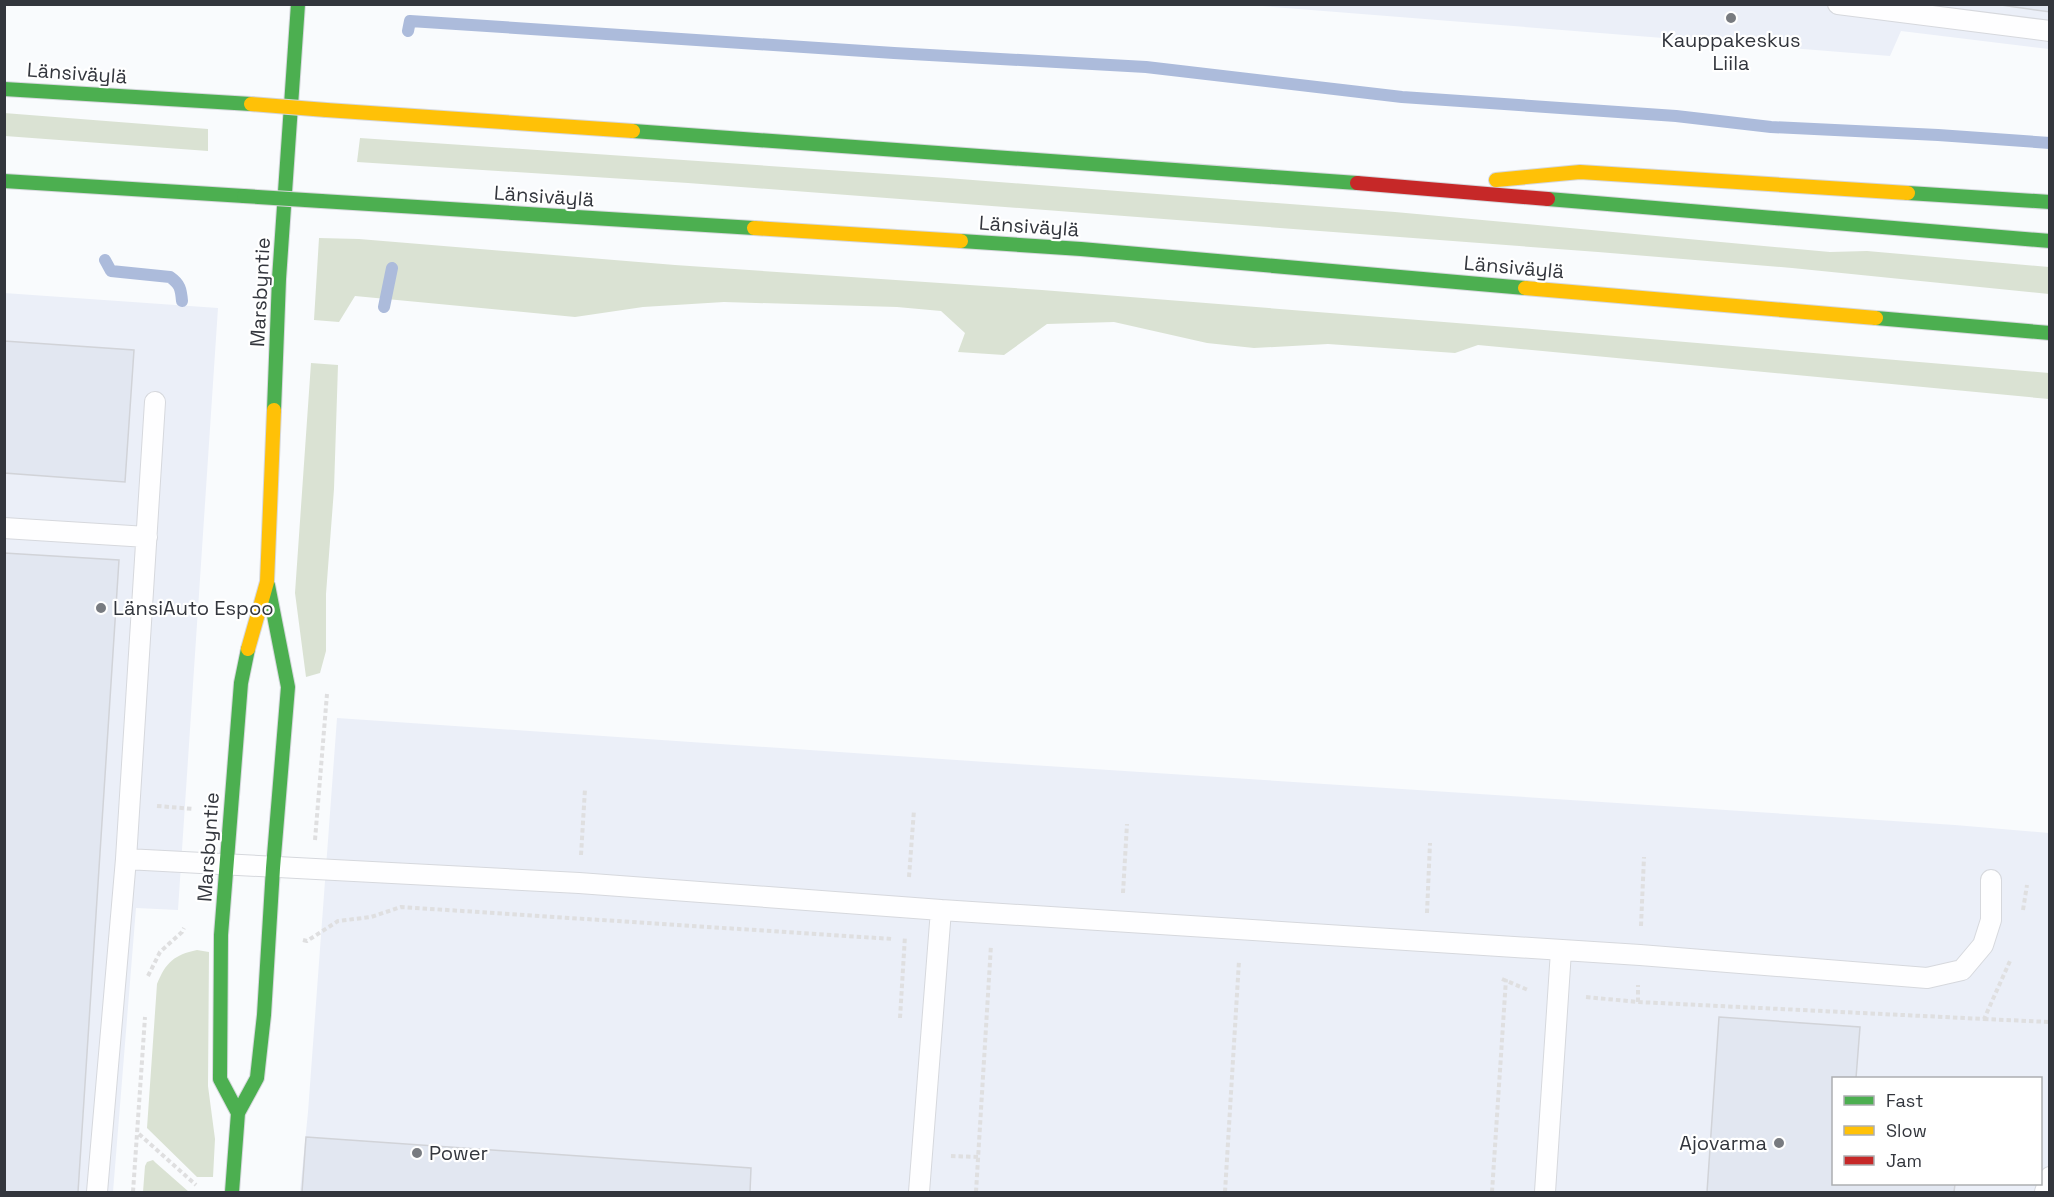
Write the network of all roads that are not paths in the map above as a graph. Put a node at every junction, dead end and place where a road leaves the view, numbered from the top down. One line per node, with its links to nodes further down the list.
1 (298, 4): 13 (main road, Marsbyntie)
2 (1838, 4): 3 (lane)
3 (2049, 31)
4 (4, 88): 6 (main road, Länsiväylä, bridge)
5 (4, 181): 9 (main road, Länsiväylä, bridge)
6 (1419, 188): 7 (main road); 8 (main road, Länsiväylä)
7 (2049, 202)
8 (2049, 241)
9 (2049, 333)
10 (155, 402): 12 (lane)
11 (4, 528): 12 (lane)
12 (147, 537): 14 (lane)
13 (267, 582): 15 (main road, Marsbyntie); 16 (main road, Marsbyntie)
14 (126, 859): 15 (lane); 22 (lane)
15 (225, 865): 16 (lane); 20 (main road, Marsbyntie)
16 (273, 868): 18 (lane); 20 (main road, Marsbyntie)
17 (1991, 880): 19 (lane)
18 (941, 910): 19 (lane); 24 (lane)
19 (1561, 951): 25 (lane)
20 (238, 1113): 23 (main road, Marsbyntie)
21 (2049, 1177): 26 (lane)
22 (97, 1192)
23 (232, 1192)
24 (919, 1192)
25 (1545, 1192)
26 (2045, 1192)

